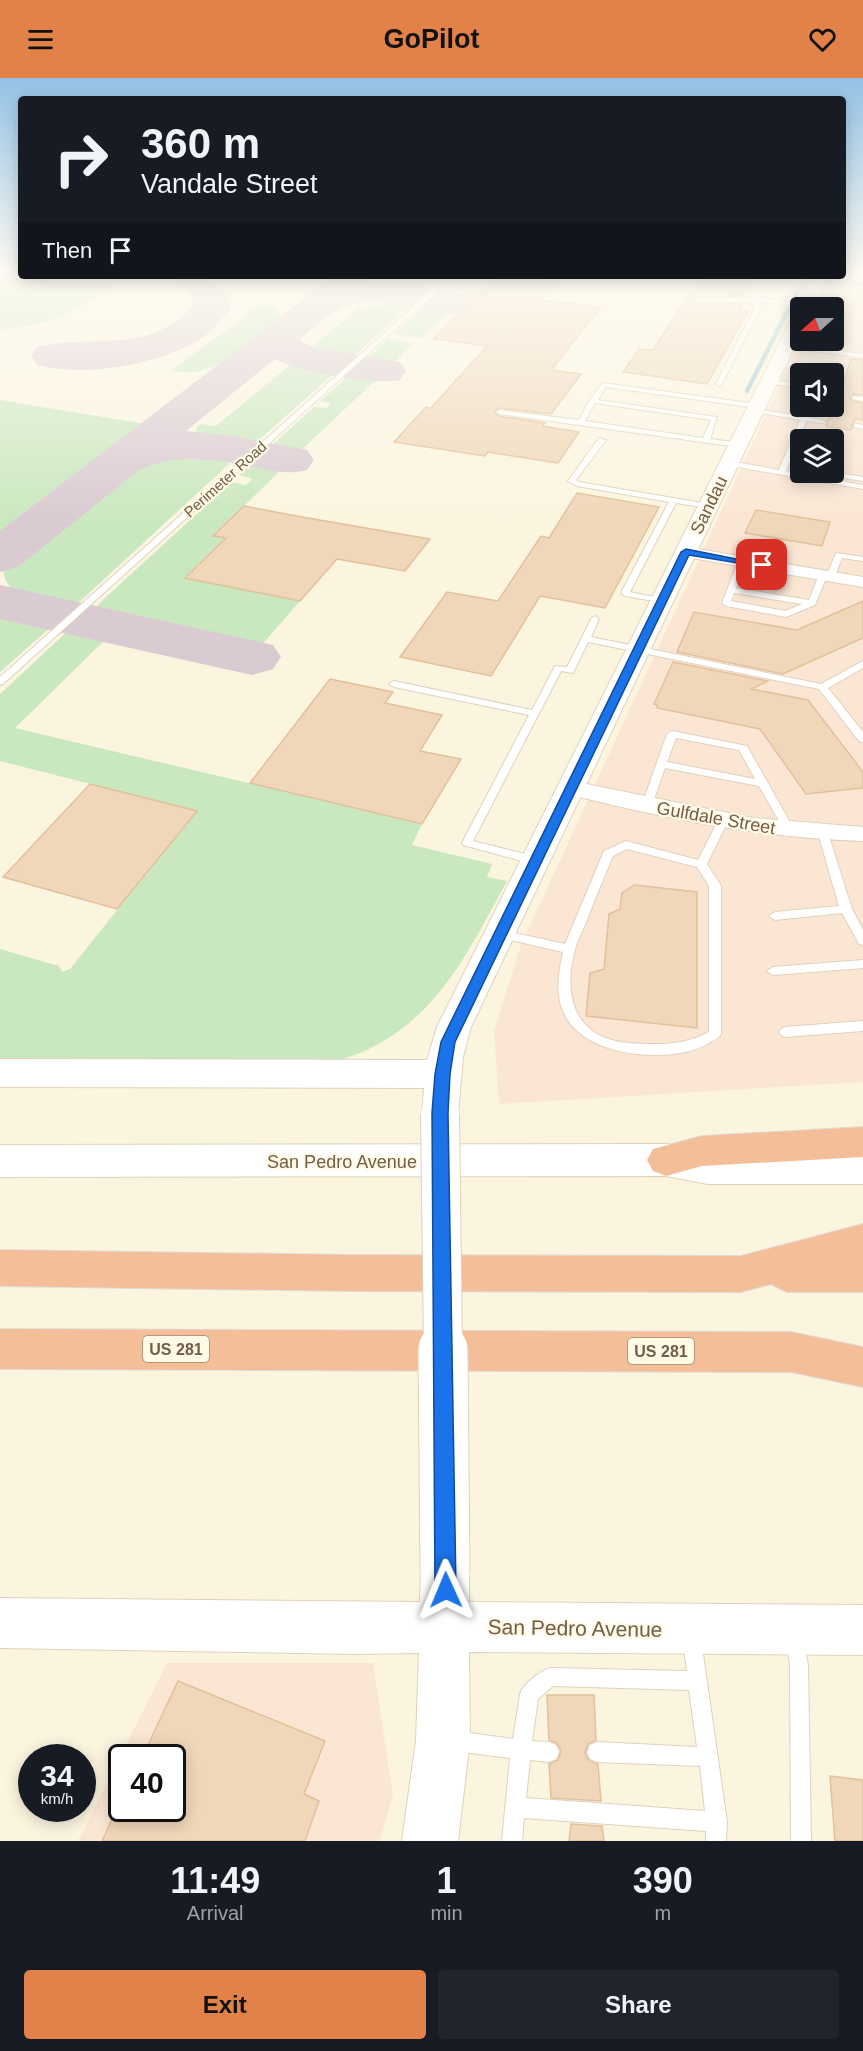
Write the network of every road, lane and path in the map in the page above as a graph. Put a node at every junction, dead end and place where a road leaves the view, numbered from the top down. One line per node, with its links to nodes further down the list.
1 (361, 357): 39 (lane, Perimeter Road)
2 (733, 357): 5 (lane)
3 (781, 357): 4 (street, Sandau)
4 (769, 382): 6 (lane); 11 (street, Sandau)
5 (719, 384)
6 (790, 385)
7 (854, 398): 8 (lane)
8 (863, 399)
9 (592, 401): 10 (lane); 13 (lane); 16 (lane)
10 (723, 401): 11 (lane); 13 (lane)
11 (756, 409): 14 (lane); 19 (street, Sandau)
12 (499, 412): 16 (lane)
13 (715, 418): 18 (lane)
14 (804, 418): 15 (lane); 20 (lane)
15 (822, 421)
16 (581, 422): 18 (lane)
17 (602, 440): 25 (lane)
18 (706, 440): 19 (lane)
19 (733, 454): 20 (lane); 26 (street, Sandau)
20 (782, 471): 21 (lane); 24 (lane)
21 (790, 471)
22 (844, 476): 23 (lane)
23 (863, 479)
24 (863, 487)
25 (674, 500): 26 (lane); 33 (lane)
26 (708, 506): 27 (street, Sandau)
27 (686, 552): 29 (street); 33 (street, Sandau)
28 (863, 559): 30 (lane)
29 (742, 561): 30 (street); 32 (lane)
30 (827, 576): 31 (street); 34 (lane)
31 (863, 582)
32 (731, 590): 34 (lane); 34 (lane)
33 (662, 601): 37 (street, Sandau)
34 (812, 603)
35 (595, 619): 36 (lane)
36 (585, 639): 37 (lane); 42 (lane)
37 (639, 650): 41 (lane); 46 (street, Sandau)
38 (863, 664): 41 (lane)
39 (0, 682)
40 (394, 684): 42 (lane)
41 (822, 687): 43 (lane)
42 (534, 713): 52 (lane)
43 (863, 740)
44 (661, 764): 45 (lane); 45 (lane); 47 (lane)
45 (762, 783): 49 (lane)
46 (572, 788): 47 (street, Gulfdale Street); 52 (street, Sandau)
47 (647, 805): 48 (street, Gulfdale Street)
48 (723, 821): 49 (street, Gulfdale Street); 53 (lane)
49 (790, 831): 50 (street, Gulfdale Street)
50 (823, 833): 51 (street, Gulfdale Street); 54 (lane)
51 (863, 834)
52 (537, 861): 56 (street, Sandau)
53 (701, 864): 58 (lane); 58 (lane)
54 (846, 909): 55 (lane); 57 (lane)
55 (775, 916)
56 (501, 934): 58 (lane); 64 (street, Sandau)
57 (863, 941)
58 (569, 949)
59 (863, 964): 60 (lane)
60 (773, 971)
61 (863, 1026): 62 (lane)
62 (785, 1032)
63 (0, 1073): 64 (street)
64 (441, 1094): 78 (street, Sandau, bridge)
65 (863, 1142): 66 (highway)
66 (666, 1160): 67 (street, San Pedro Avenue); 68 (street, San Pedro Avenue)
67 (0, 1161)
68 (863, 1168)
69 (863, 1241): 71 (highway)
70 (0, 1268): 71 (highway)
71 (741, 1274): 72 (highway)
72 (863, 1274)
73 (0, 1349): 74 (highway, US 281)
74 (791, 1352): 75 (highway, US 281); 76 (highway)
75 (863, 1352)
76 (863, 1367)
77 (0, 1623): 78 (street, San Pedro Avenue)
78 (446, 1627): 79 (street, San Pedro Avenue); 83 (street, Sandau)
79 (690, 1630): 80 (street, San Pedro Avenue); 82 (lane)
80 (793, 1630): 81 (street, San Pedro Avenue); 92 (lane)
81 (863, 1630)
82 (698, 1681): 84 (lane); 87 (lane)
83 (443, 1740): 84 (lane); 90 (street, Sandau)
84 (521, 1750): 85 (lane); 88 (lane)
85 (549, 1752)
86 (597, 1752): 87 (lane)
87 (708, 1757): 89 (lane)
88 (516, 1807): 89 (lane); 91 (lane)
89 (716, 1832)
90 (430, 1841)
91 (512, 1841)
92 (801, 1841)

